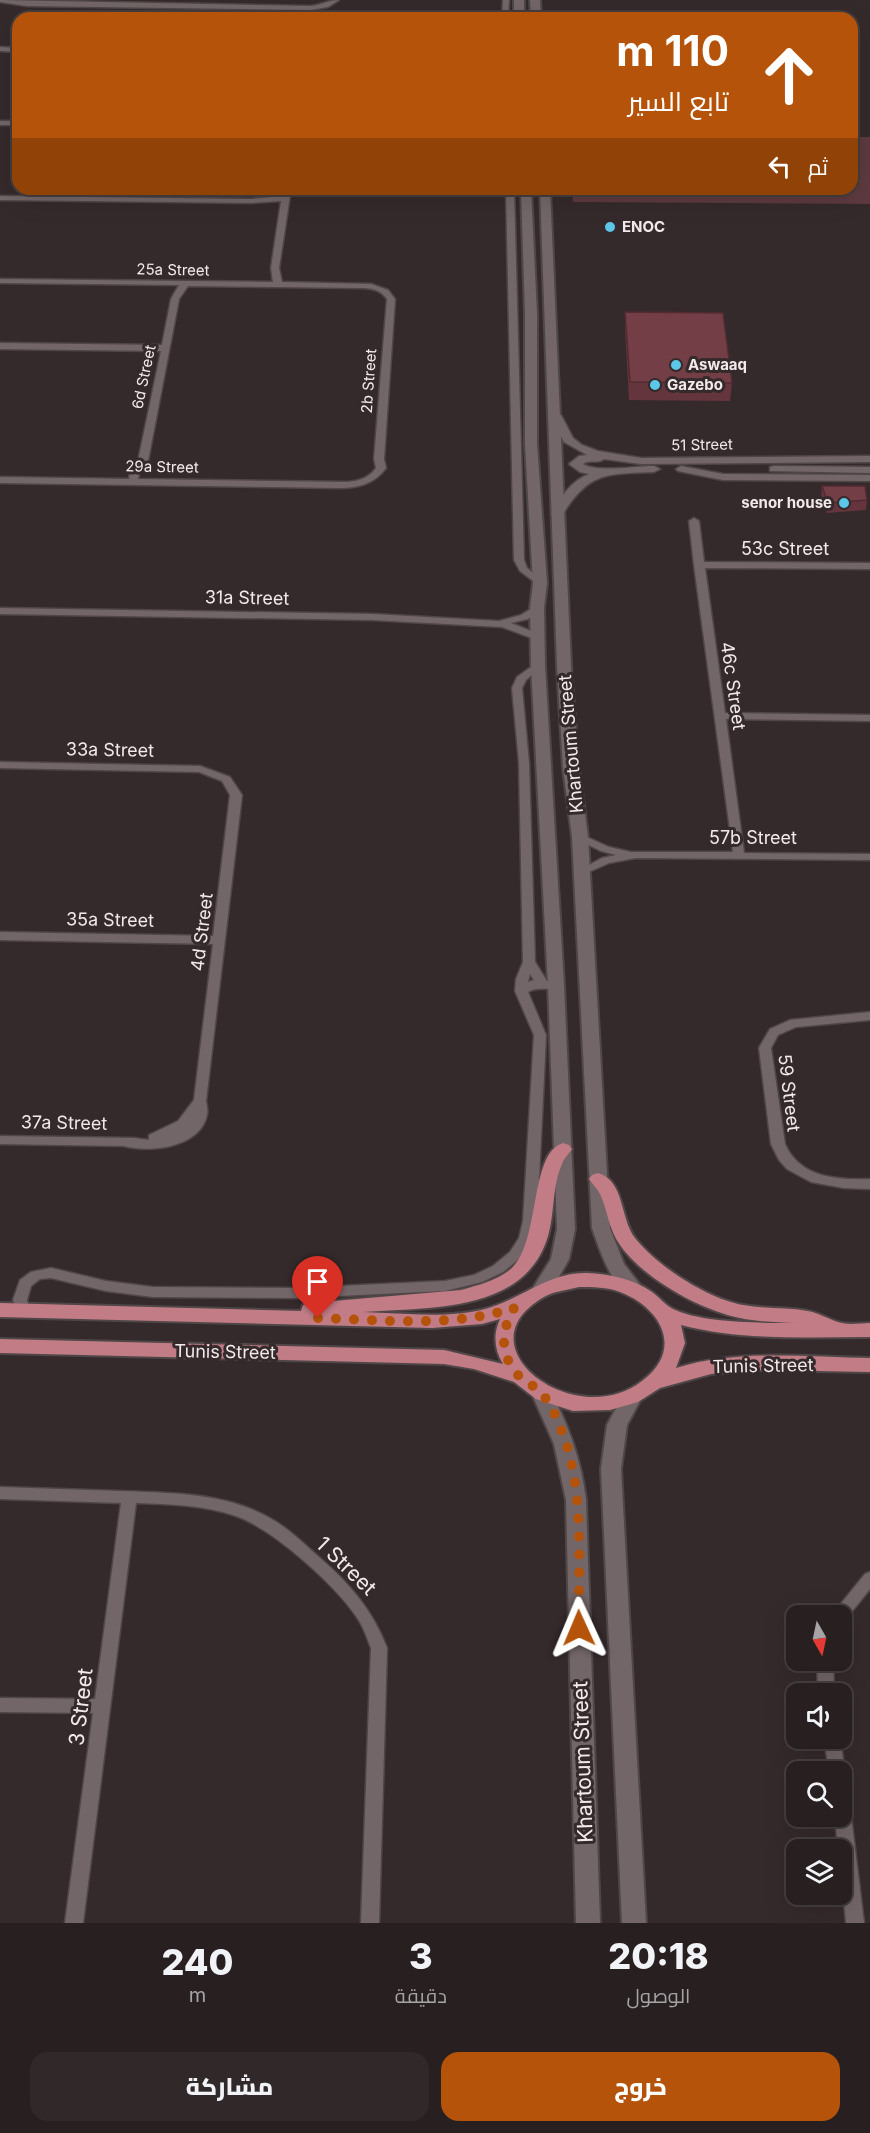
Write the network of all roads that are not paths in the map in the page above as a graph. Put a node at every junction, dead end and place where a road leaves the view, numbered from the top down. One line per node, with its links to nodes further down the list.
1 (336, 0): 5 (street)
2 (0, 2): 3 (street)
3 (168, 3): 4 (street)
4 (176, 3): 5 (street)
5 (326, 3)
6 (286, 195): 11 (street)
7 (510, 195): 13 (street)
8 (526, 195): 19 (main road, Khartoum Street)
9 (545, 195): 23 (main road, Khartoum Street)
10 (0, 198): 11 (street)
11 (285, 201): 12 (street)
12 (275, 268): 17 (street); 18 (street)
13 (514, 277): 19 (main road); 43 (street)
14 (0, 281): 15 (street, 25a Street)
15 (172, 283): 16 (street, 25a Street); 21 (street, 6d Street)
16 (185, 283): 17 (street, 25a Street); 21 (street, 6d Street)
17 (267, 284): 18 (street, 25a Street)
18 (278, 284): 20 (street, 25a Street)
19 (529, 291): 22 (main road, Khartoum Street)
20 (383, 293): 34 (street, 2b Street)
21 (176, 299): 25 (street, 6d Street)
22 (531, 314): 23 (main road); 40 (main road, Khartoum Street)
23 (551, 315): 26 (main road, Khartoum Street)
24 (0, 346): 25 (street)
25 (166, 348): 28 (street, 6d Street)
26 (555, 415): 29 (street, 51 Street); 38 (main road, Khartoum Street)
27 (870, 459): 29 (street, 51 Street)
28 (143, 461): 36 (street, 6d Street); 37 (street, 6d Street)
29 (641, 461): 32 (street)
30 (681, 469): 31 (street, 51 Street); 32 (street, 51 Street); 33 (street)
31 (870, 470)
32 (609, 471): 38 (street, 51 Street)
33 (870, 478)
34 (366, 479): 37 (street, 29a Street)
35 (0, 480): 36 (street, 29a Street)
36 (133, 482): 37 (street, 29a Street)
37 (144, 482)
38 (557, 514): 45 (main road, Khartoum Street)
39 (694, 521): 41 (street, 46c Street)
40 (538, 538): 43 (main road, Khartoum Street); 45 (main road)
41 (699, 565): 42 (street, 53c Street); 50 (street, 46c Street)
42 (870, 566)
43 (540, 583): 44 (main road, Khartoum Street)
44 (537, 608): 47 (street, 31a Street); 48 (main road, Khartoum Street)
45 (563, 610): 54 (main road, Khartoum Street)
46 (0, 611): 47 (street, 31a Street)
47 (493, 623): 48 (street, 31a Street)
48 (537, 637): 49 (main road, Khartoum Street)
49 (538, 665): 61 (street); 62 (main road, Khartoum Street)
50 (720, 716): 51 (street); 56 (street, 46c Street)
51 (870, 718)
52 (0, 765): 53 (street, 33a Street)
53 (219, 775): 60 (street, 4d Street)
54 (580, 837): 55 (street, 57b Street); 58 (main road, Khartoum Street)
55 (636, 855): 56 (street, 57b Street); 58 (street, 57b Street)
56 (739, 856): 57 (street, 57b Street)
57 (870, 857)
58 (582, 872): 68 (main road, Khartoum Street)
59 (0, 936): 60 (street, 35a Street)
60 (219, 940): 65 (street, 4d Street)
61 (529, 962): 62 (street); 63 (street)
62 (549, 984): 63 (street); 67 (main road, Khartoum Street)
63 (521, 991): 74 (street)
64 (870, 1016): 69 (street, 59 Street)
65 (181, 1132): 66 (street, 37a Street)
66 (0, 1140)
67 (563, 1149): 70 (main road, Khartoum Street); 76 (main road)
68 (598, 1179): 71 (main road, Khartoum Street); 77 (main road)
69 (870, 1184)
70 (543, 1288): 71 (main road); 72 (main road)
71 (634, 1290): 75 (main road)
72 (514, 1308): 76 (main road, Tunis Street); 81 (main road)
73 (0, 1310): 74 (main road, Tunis Street)
74 (23, 1311): 76 (main road, Tunis Street)
75 (664, 1314): 77 (main road, Tunis Street); 82 (main road)
76 (273, 1317)
77 (837, 1330): 78 (main road, Tunis Street)
78 (870, 1330)
79 (0, 1346): 81 (main road, Tunis Street)
80 (870, 1365): 82 (main road, Tunis Street)
81 (519, 1376): 83 (main road)
82 (658, 1381): 84 (main road)
83 (541, 1392): 84 (main road); 94 (main road, Khartoum Street)
84 (632, 1397): 95 (main road)
85 (0, 1493): 86 (street, 1 Street)
86 (129, 1497): 90 (street, 3 Street); 93 (street, 1 Street)
87 (870, 1578): 88 (street)
88 (848, 1605)
89 (0, 1705): 90 (street)
90 (103, 1706): 92 (street, 3 Street)
91 (844, 1827): 96 (street)
92 (74, 1923)
93 (370, 1923)
94 (588, 1923)
95 (634, 1923)
96 (855, 1923)

